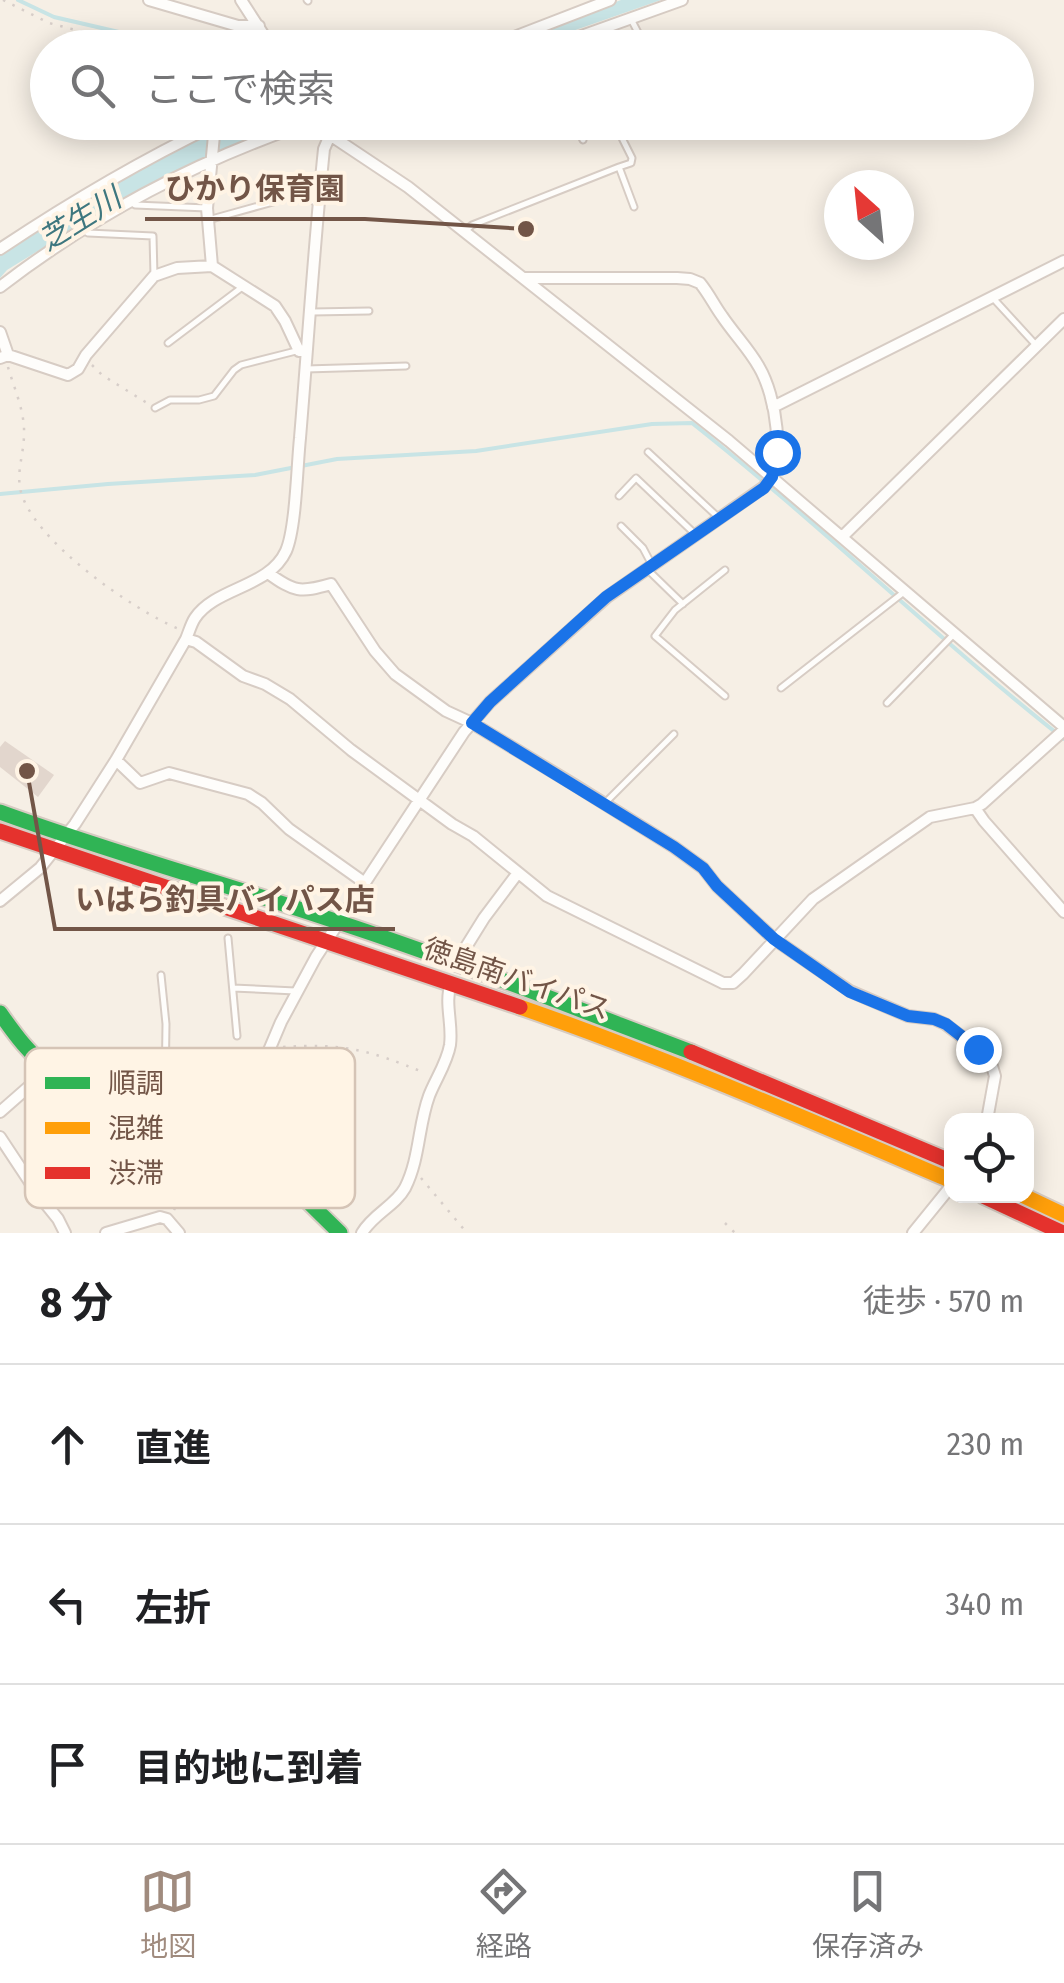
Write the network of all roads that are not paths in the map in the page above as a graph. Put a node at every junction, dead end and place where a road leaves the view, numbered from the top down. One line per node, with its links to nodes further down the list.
1 (149, 0): 6 (street)
2 (241, 0): 6 (street)
3 (610, 0): 8 (street)
4 (682, 0): 5 (street)
5 (631, 18): 9 (street); 10 (lane)
6 (259, 26): 7 (street)
7 (261, 30)
8 (532, 30)
9 (604, 30)
10 (637, 30)
11 (188, 140): 25 (street)
12 (215, 140): 17 (street)
13 (260, 140): 17 (street)
14 (323, 140): 20 (street)
15 (336, 140): 24 (street)
16 (623, 140): 18 (lane)
17 (213, 160): 19 (street); 22 (street)
18 (619, 168): 21 (lane); 24 (lane)
19 (130, 201): 22 (lane); 23 (street)
20 (318, 205): 22 (lane); 34 (street)
21 (634, 207)
22 (207, 214): 26 (street)
23 (84, 230): 28 (lane); 31 (street)
24 (464, 232): 29 (street)
25 (0, 248)
26 (212, 266): 28 (street); 30 (street)
27 (1062, 266): 32 (street)
28 (154, 276): 40 (street)
29 (524, 278): 43 (street); 46 (street)
30 (245, 285): 37 (lane); 39 (street)
31 (0, 287)
32 (992, 297): 38 (lane); 43 (street)
33 (369, 311): 34 (lane)
34 (310, 312): 39 (street)
35 (1064, 319): 38 (street)
36 (0, 332): 40 (street)
37 (168, 343)
38 (1038, 346): 51 (street)
39 (303, 350): 42 (street); 44 (lane)
40 (4, 357)
41 (406, 366): 42 (lane)
42 (306, 369): 54 (street)
43 (773, 406): 46 (street)
44 (154, 408)
45 (648, 452): 48 (lane)
46 (768, 482): 48 (street); 51 (street)
47 (619, 496): 50 (lane)
48 (719, 518): 50 (street)
49 (621, 526): 52 (lane)
50 (696, 534): 52 (street)
51 (842, 538): 55 (street)
52 (649, 567): 56 (lane); 62 (street)
53 (725, 570): 56 (lane)
54 (268, 573): 57 (street); 62 (street)
55 (902, 594): 58 (street); 59 (lane)
56 (683, 604): 60 (lane)
57 (187, 636): 65 (street); 66 (street)
58 (950, 640): 61 (lane); 63 (street)
59 (780, 688)
60 (725, 696)
61 (887, 703)
62 (472, 723): 66 (street); 67 (street)
63 (1061, 728): 68 (street)
64 (674, 734): 67 (lane)
65 (116, 760): 71 (street); 73 (street)
66 (420, 801): 72 (street); 73 (street)
67 (604, 804): 78 (street)
68 (975, 808): 75 (street); 78 (street)
69 (0, 812): 71 (main road, 徳島南バイパス)
70 (0, 830): 71 (main road, 徳島南バイパス)
71 (60, 842): 74 (street); 76 (main road, 徳島南バイパス); 79 (main road, 徳島南バイパス)
72 (517, 874): 78 (street); 80 (street)
73 (365, 883): 76 (street)
74 (0, 902)
75 (1064, 912)
76 (339, 922): 79 (street); 80 (main road, 徳島南バイパス)
77 (228, 938): 83 (lane)
78 (774, 939): 92 (street)
79 (327, 940): 82 (main road, 徳島南バイパス); 84 (street)
80 (456, 964): 94 (main road, 徳島南バイパス)
81 (161, 975): 88 (lane)
82 (451, 982): 96 (main road, 徳島南バイパス); 107 (street)
83 (233, 988): 84 (lane); 86 (lane)
84 (298, 990): 89 (street)
85 (0, 1013): 87 (main road)
86 (237, 1036)
87 (28, 1048)
88 (166, 1048)
89 (271, 1048)
90 (25, 1091): 91 (street)
91 (0, 1112)
92 (989, 1113)
93 (0, 1138): 95 (street)
94 (944, 1159)
95 (25, 1176)
96 (944, 1180)
97 (944, 1193): 108 (street)
98 (1034, 1201): 102 (main road)
99 (998, 1203): 109 (main road)
100 (49, 1208): 103 (street)
101 (314, 1208): 106 (main road)
102 (1064, 1215)
103 (64, 1233)
104 (106, 1233): 105 (street)
105 (179, 1233)
106 (340, 1233)
107 (362, 1233)
108 (912, 1233)
109 (1063, 1233)

